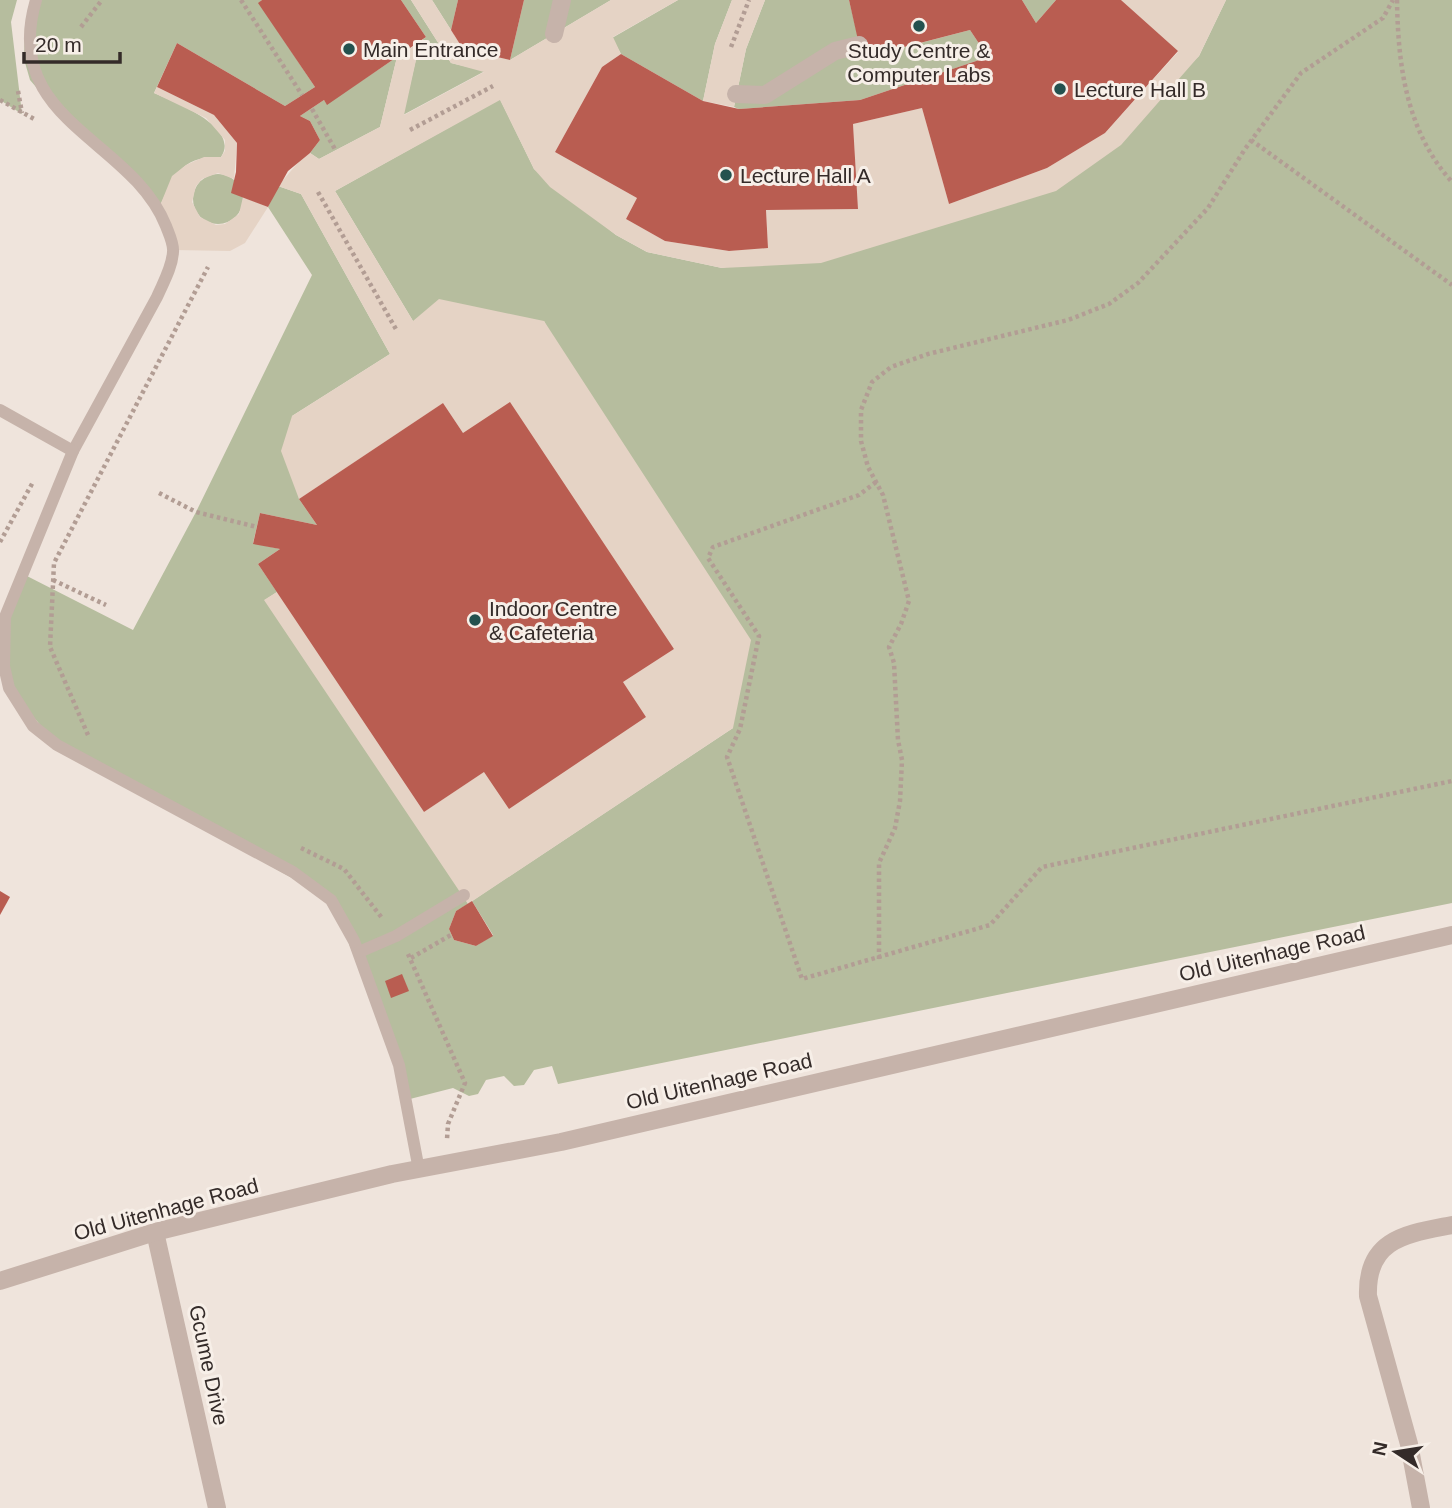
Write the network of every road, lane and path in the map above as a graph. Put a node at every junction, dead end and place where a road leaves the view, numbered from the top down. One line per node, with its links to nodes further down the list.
1 (36, 0): 27 (lane)
2 (102, 0): 7 (path)
3 (241, 0): 13 (path)
4 (562, 0): 8 (street)
5 (748, 0): 10 (path)
6 (1395, 0): 18 (path); 20 (path)
7 (81, 27)
8 (554, 34)
9 (859, 46): 12 (street)
10 (731, 47)
11 (494, 86): 17 (path)
12 (736, 94)
13 (302, 95)
14 (0, 100): 16 (path)
15 (312, 109): 19 (path)
16 (45, 124)
17 (410, 130)
18 (1251, 139): 23 (path); 28 (path)
19 (336, 151)
20 (1452, 181)
21 (317, 192): 24 (path)
22 (208, 267): 32 (path)
23 (1452, 285)
24 (397, 331)
25 (0, 410): 26 (lane)
26 (56, 441): 27 (lane); 31 (path)
27 (73, 451): 41 (lane)
28 (876, 482): 43 (path); 43 (path)
29 (159, 493): 30 (path)
30 (257, 527)
31 (0, 542)
32 (53, 580): 33 (path); 34 (path)
33 (106, 605)
34 (92, 743)
35 (1452, 781): 43 (path)
36 (296, 845): 40 (path)
37 (464, 895): 40 (lane)
38 (452, 934): 42 (path)
39 (1452, 935): 44 (street, Old Uitenhage Road)
40 (396, 936): 41 (lane); 42 (path)
41 (359, 952): 45 (lane)
42 (411, 958): 44 (path)
43 (878, 959)
44 (445, 1165): 45 (street, Old Uitenhage Road)
45 (419, 1170): 47 (street, Old Uitenhage Road)
46 (1452, 1225): 50 (street)
47 (155, 1232): 48 (street, Old Uitenhage Road); 49 (street, Gcume Drive)
48 (0, 1282)
49 (217, 1508)
50 (1421, 1508)

